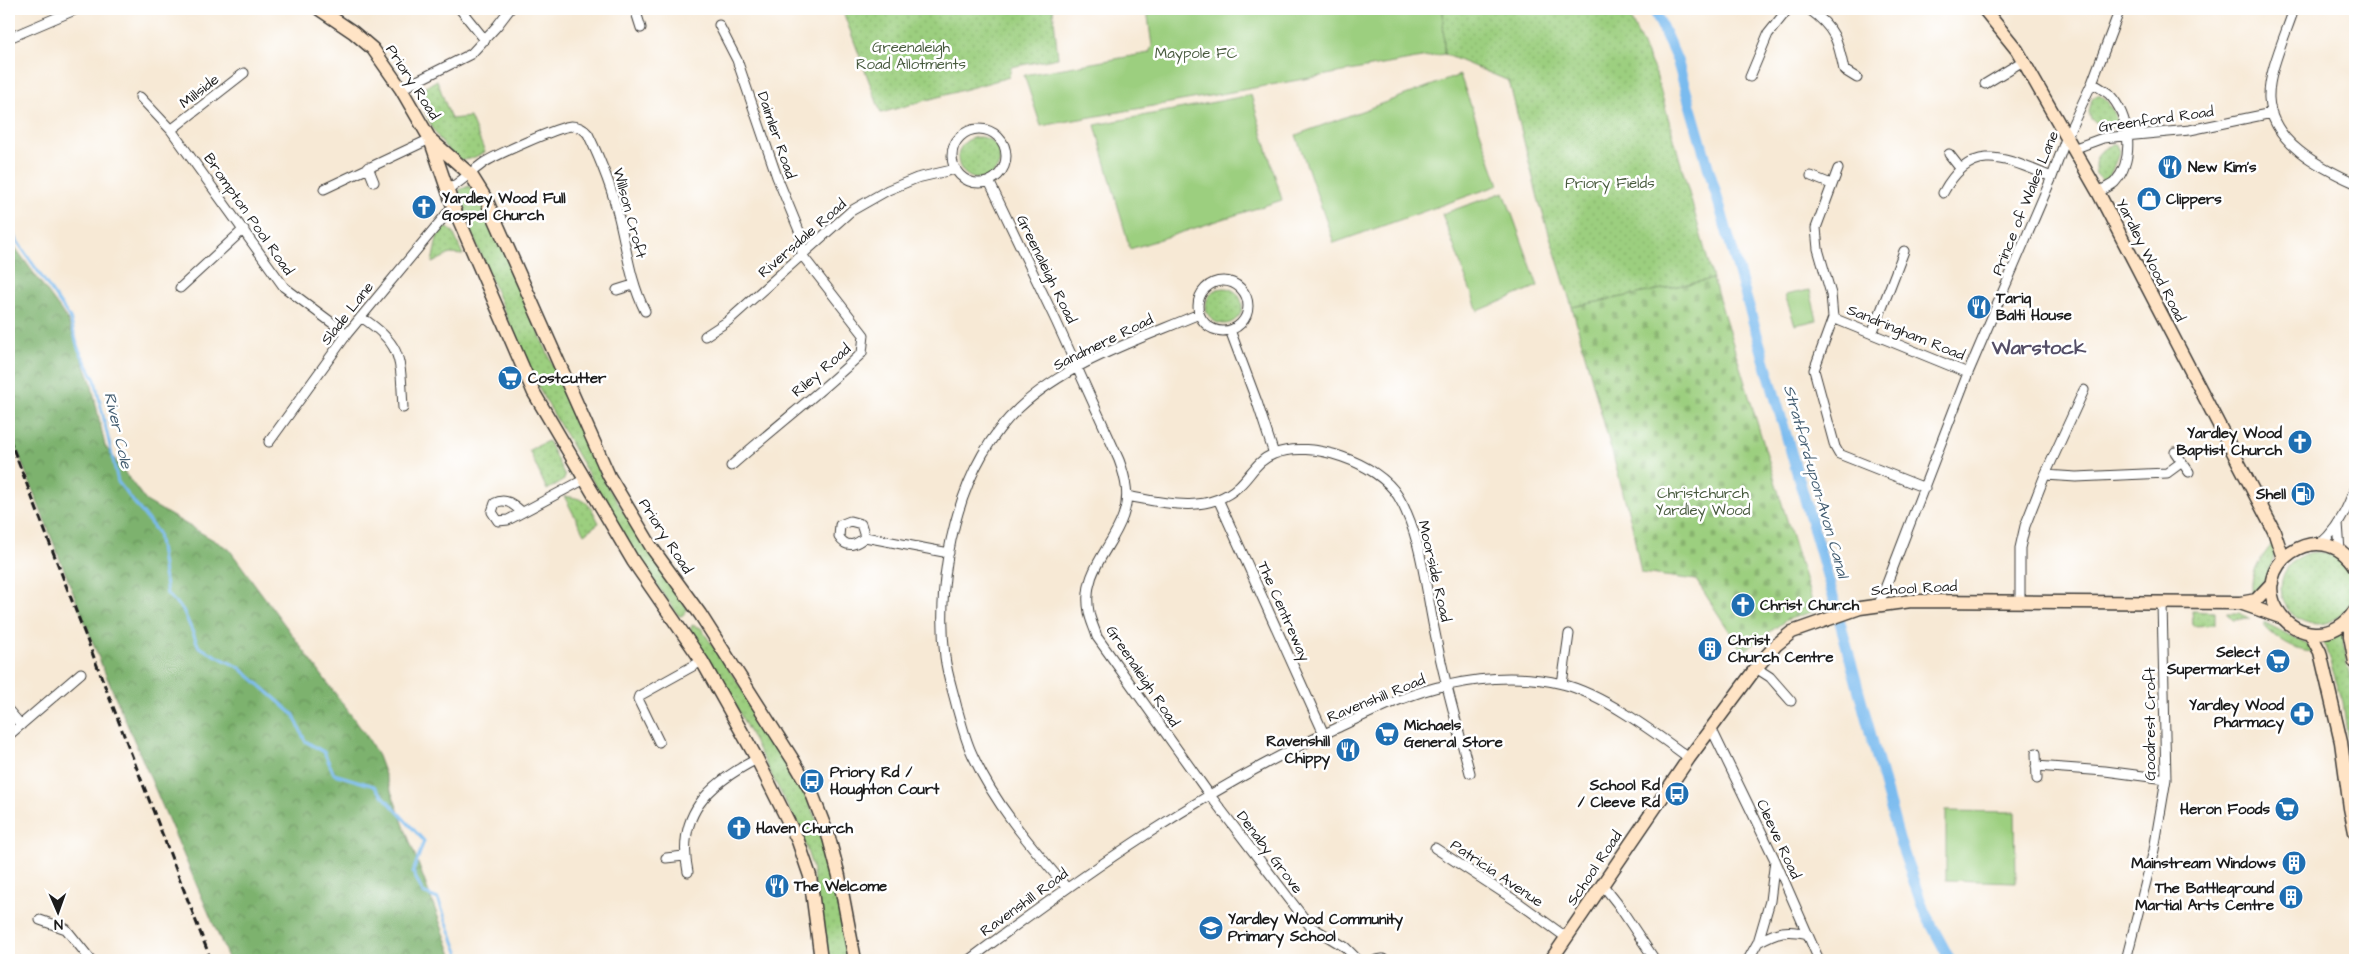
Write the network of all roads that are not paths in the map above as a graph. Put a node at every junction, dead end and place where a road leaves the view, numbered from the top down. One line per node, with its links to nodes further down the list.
1 (77, 9): 13 (street)
2 (319, 9): 21 (street, Priory Road)
3 (460, 9): 14 (street)
4 (510, 9): 14 (street)
5 (635, 9): 12 (street)
6 (1788, 9): 17 (street)
7 (1809, 9): 18 (street)
8 (1984, 9): 15 (street, Yardley Wood Road)
9 (2120, 9): 19 (street, Prince of Wales Lane)
10 (2294, 9): 23 (street)
11 (719, 25): 48 (street, Daimler Road)
12 (642, 28)
13 (9, 38)
14 (485, 40): 21 (street)
15 (2023, 61): 20 (street); 26 (street, Yardley Wood Road)
16 (244, 73): 24 (street, Millside)
17 (1750, 77)
18 (1857, 78)
19 (2092, 83): 25 (street); 26 (street, Prince of Wales Lane)
20 (1985, 84)
21 (401, 90): 27 (street, Priory Road)
22 (140, 97): 24 (street, Brompton Pool Road)
23 (2272, 112): 25 (street, Greenford Road); 39 (street)
24 (171, 130): 46 (street, Brompton Pool Road)
25 (2128, 134): 28 (street, Greenford Road); 43 (street)
26 (2066, 136): 28 (street, Yardley Wood Road); 36 (street, Prince of Wales Lane)
27 (430, 138): 30 (street); 34 (street, Priory Road); 42 (street, Priory Road)
28 (2073, 149): 43 (street, Yardley Wood Road)
29 (1949, 154): 31 (street)
30 (368, 167): 38 (street); 41 (street)
31 (1960, 168): 36 (street); 44 (street)
32 (1838, 169): 40 (street)
33 (956, 170): 37 (street); 37 (street); 48 (street, Riversdale Road)
34 (471, 175): 42 (street); 49 (street, Willson Croft); 91 (street, Priory Road)
35 (1811, 176): 40 (street)
36 (2052, 177): 61 (street, Prince of Wales Lane)
37 (989, 181): 60 (street, Greenaleigh Road)
38 (374, 182)
39 (2355, 183)
40 (1831, 184): 55 (street)
41 (324, 189)
42 (448, 190): 45 (street, Priory Road)
43 (2098, 192): 78 (street, Yardley Wood Road)
44 (1943, 193)
45 (453, 206): 54 (street, Slade Lane); 71 (street, Priory Road)
46 (244, 229): 50 (street); 57 (street, Brompton Pool Road)
47 (1904, 251): 58 (street)
48 (802, 255): 59 (street, Riversdale Road); 68 (street, Riley Road)
49 (633, 285): 51 (street); 52 (street, Willson Croft)
50 (180, 288)
51 (617, 290)
52 (644, 312)
53 (1199, 314): 56 (street); 56 (street); 60 (street, Sandmere Road)
54 (361, 317): 57 (street, Slade Lane); 63 (street)
55 (1833, 318): 58 (street, Sandringham Road); 73 (street)
56 (1230, 330): 66 (street)
57 (347, 334): 64 (street, Slade Lane)
58 (1872, 334): 61 (street, Sandringham Road)
59 (705, 336)
60 (1077, 367): 74 (street, Greenaleigh Road); 83 (street, Sandmere Road)
61 (1968, 373): 73 (street, Prince of Wales Lane)
62 (2084, 390): 70 (street)
63 (402, 408)
64 (269, 442)
65 (2175, 452): 67 (street)
66 (1274, 454): 75 (street); 102 (street, Moorside Road)
67 (2182, 462): 69 (street); 70 (street)
68 (731, 466)
69 (2190, 472)
70 (2046, 475): 87 (street)
71 (585, 479): 76 (street); 94 (street, Priory Road)
72 (2355, 487): 77 (street)
73 (1925, 488): 90 (street, Prince of Wales Lane)
74 (1127, 496): 75 (street); 117 (street, Greenaleigh Road)
75 (1218, 499): 107 (street, The Centreway)
76 (522, 512)
77 (2338, 523): 80 (street); 82 (street)
78 (2276, 536): 81 (street); 84 (street, Yardley Wood Road)
79 (865, 537): 83 (street)
80 (2320, 544): 81 (street); 82 (street)
81 (2302, 546): 84 (street)
82 (2340, 551): 85 (street)
83 (949, 553): 126 (street, Sandmere Road)
84 (2283, 558): 86 (street)
85 (2355, 567)
86 (2272, 583): 89 (street, School Road); 93 (street)
87 (2020, 601): 88 (street, School Road); 90 (street, School Road)
88 (2162, 603): 89 (street, School Road); 116 (street, Goodrest Croft)
89 (2240, 603): 93 (street, School Road)
90 (1879, 604): 99 (street, School Road)
91 (700, 614): 94 (street); 133 (street, Priory Road)
92 (2352, 614): 95 (street); 98 (street)
93 (2283, 618): 95 (street, School Road)
94 (681, 627): 97 (street, Priory Road)
95 (2310, 633): 118 (street)
96 (1569, 634): 101 (street)
97 (702, 661): 109 (street); 112 (street, Priory Road)
98 (2355, 662)
99 (1756, 668): 103 (street); 106 (street, School Road)
100 (82, 673): 105 (street)
101 (1562, 684): 102 (street, Ravenshill Road); 111 (street, Ravenshill Road)
102 (1446, 685): 107 (street, Ravenshill Road); 114 (street, Moorside Road)
103 (1791, 701)
104 (9, 711): 105 (street)
105 (21, 725): 108 (street)
106 (1712, 730): 111 (street, School Road); 123 (street, Cleeve Road)
107 (1324, 734): 117 (street, Ravenshill Road)
108 (9, 735)
109 (659, 742)
110 (2036, 753): 113 (street)
111 (1689, 758): 125 (street, School Road)
112 (756, 759): 121 (street); 132 (street, Priory Road)
113 (2036, 766): 115 (street); 116 (street)
114 (1470, 773)
115 (2036, 779)
116 (2166, 779): 140 (street, Goodrest Croft)
117 (1209, 794): 126 (street, Ravenshill Road); 135 (street, Denaby Grove)
118 (2352, 808): 119 (street)
119 (2355, 832)
120 (1435, 848): 129 (street, Patricia Avenue)
121 (684, 856): 122 (street); 124 (street)
122 (666, 858)
123 (1775, 860): 128 (street, Cleeve Road); 130 (street)
124 (688, 872)
125 (1602, 884): 129 (street, School Road); 137 (street)
126 (1066, 887): 134 (street, Ravenshill Road)
127 (40, 920): 131 (street)
128 (1808, 934): 130 (street); 139 (street, Cleeve Road)
129 (1567, 938): 136 (street, School Road)
130 (1758, 942): 138 (street)
131 (91, 960)
132 (821, 960)
133 (855, 960)
134 (969, 960)
135 (1358, 960)
136 (1551, 960)
137 (1655, 960)
138 (1748, 960)
139 (1819, 960)
140 (2126, 960)

